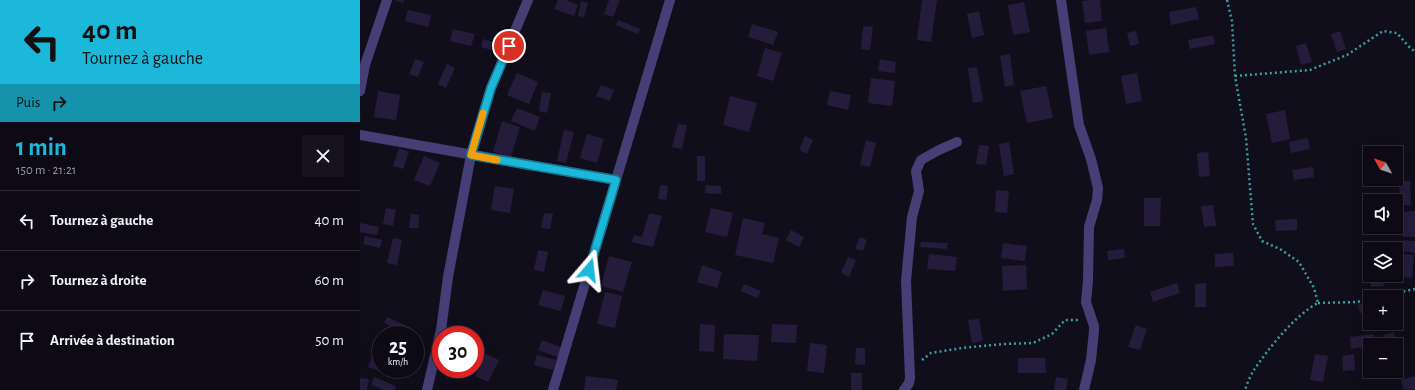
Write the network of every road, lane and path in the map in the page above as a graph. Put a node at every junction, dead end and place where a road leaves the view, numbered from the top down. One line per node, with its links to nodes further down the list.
1 (387, 0): 8 (street)
2 (528, 0): 11 (street)
3 (670, 0): 12 (street)
4 (1061, 0): 17 (street)
5 (1227, 0): 7 (path)
6 (1415, 51): 7 (path)
7 (1235, 76): 16 (path)
8 (360, 91)
9 (360, 134): 11 (street)
10 (957, 142): 18 (street)
11 (471, 155): 12 (street); 19 (street)
12 (616, 180): 20 (street)
13 (1415, 289): 14 (path)
14 (1403, 292)
15 (1363, 301): 16 (path)
16 (1318, 303): 23 (path)
17 (1092, 319): 18 (path); 22 (street)
18 (910, 378): 21 (street)
19 (426, 390)
20 (553, 390)
21 (904, 390)
22 (1084, 390)
23 (1245, 390)

